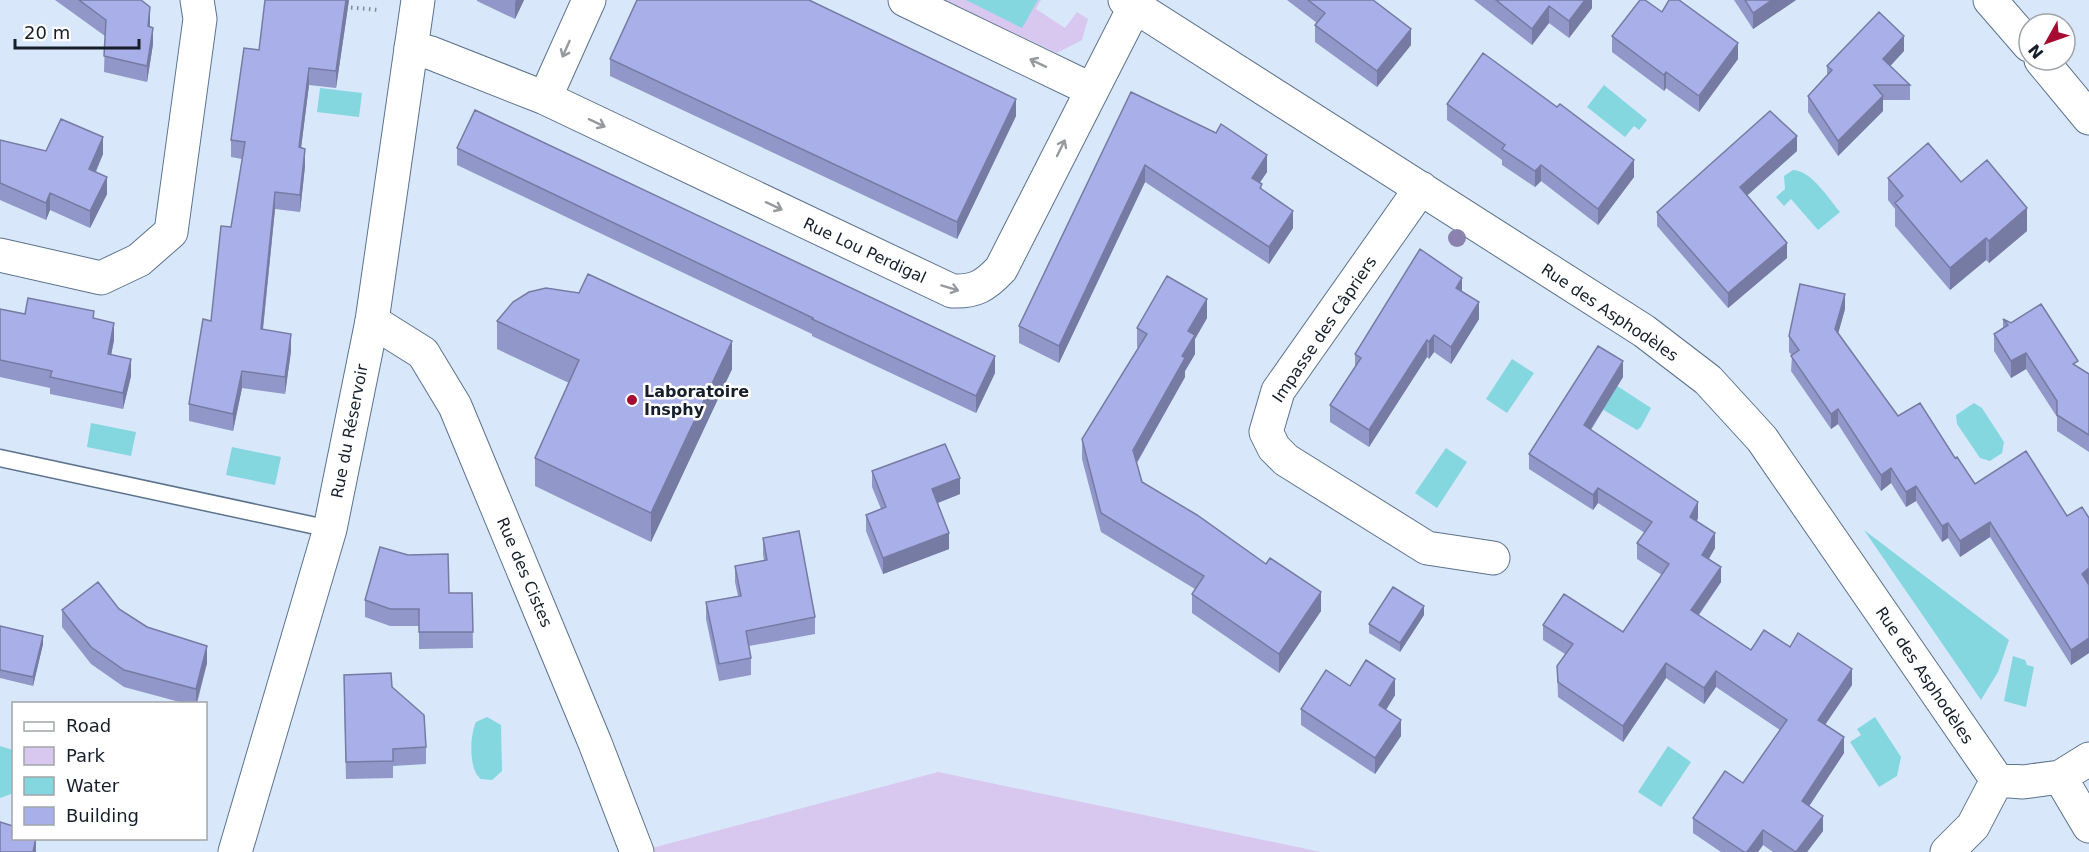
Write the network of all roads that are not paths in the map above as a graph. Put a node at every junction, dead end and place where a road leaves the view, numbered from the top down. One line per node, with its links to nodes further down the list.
1 (197, 0): 14 (street)
2 (589, 0): 11 (street, one-way to 11)
3 (905, 0): 10 (street, one-way to 3)
4 (1990, 0): 7 (street)
5 (1130, 3): 10 (street, Rue Lou Perdigal); 13 (street, Rue des Asphodèles)
6 (417, 5): 8 (street, Rue du Réservoir)
7 (2017, 31)
8 (411, 48): 11 (street, Rue Lou Perdigal); 15 (street, Rue du Réservoir)
9 (2051, 72): 12 (street)
10 (1090, 88): 11 (street, Rue Lou Perdigal, one-way to 10)
11 (545, 98)
12 (2089, 118)
13 (1421, 188): 18 (street, Impasse des Câpriers); 21 (street, Rue des Asphodèles)
14 (0, 255)
15 (372, 321): 17 (street, Rue du Réservoir); 24 (street, Rue des Cistes)
16 (0, 458): 17 (lane)
17 (330, 529): 23 (street, Rue du Réservoir)
18 (1493, 558)
19 (2089, 759): 20 (street)
20 (2060, 777): 21 (street); 22 (street)
21 (1997, 780): 25 (street)
22 (2089, 826)
23 (235, 852)
24 (637, 852)
25 (1947, 852)

